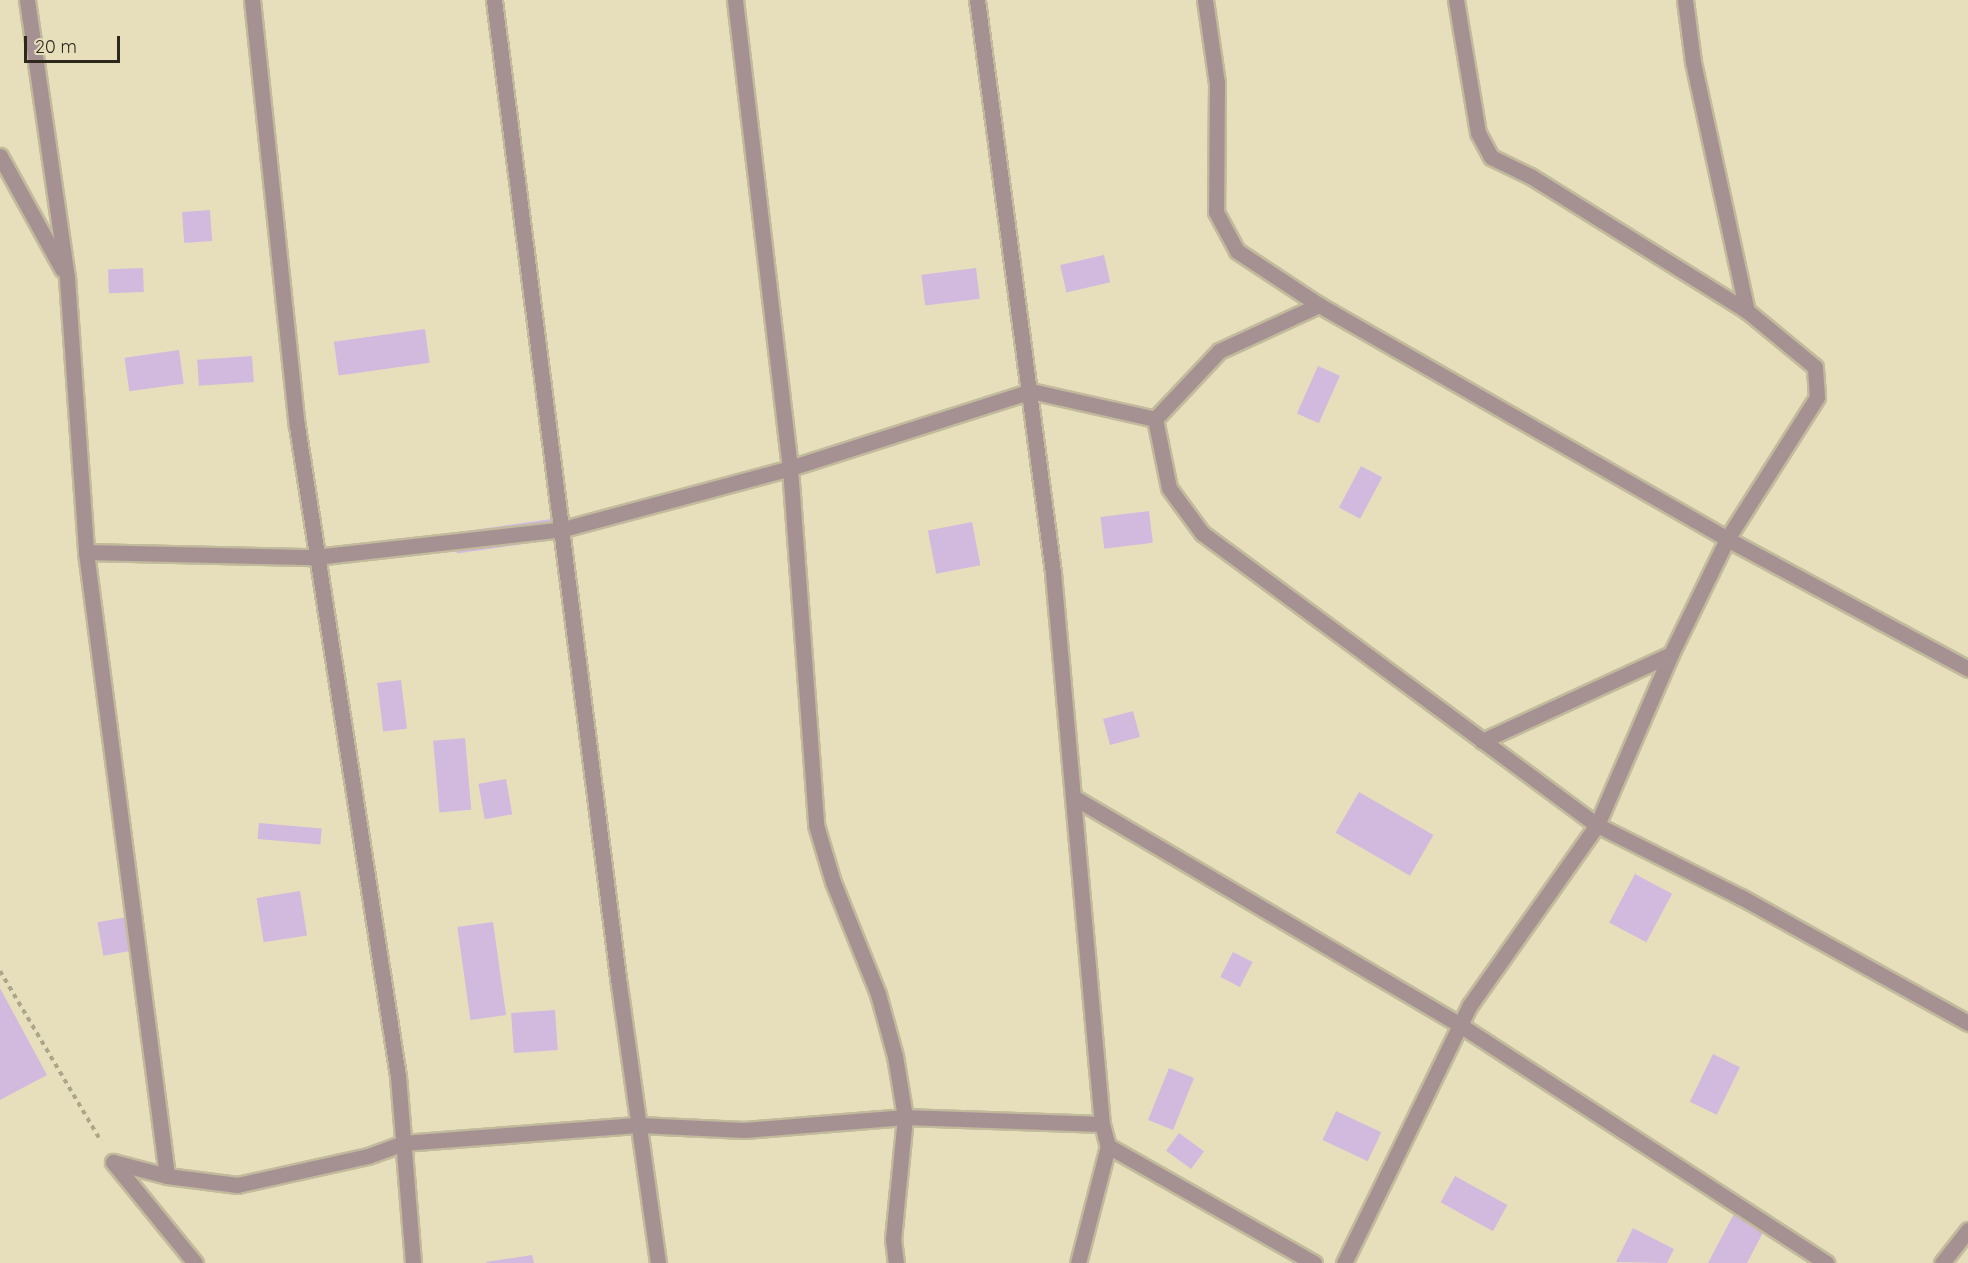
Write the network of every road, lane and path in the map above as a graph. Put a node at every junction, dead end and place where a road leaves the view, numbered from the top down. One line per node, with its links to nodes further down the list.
1 (27, 0): 10 (street)
2 (252, 0): 19 (street)
3 (494, 0): 16 (street)
4 (735, 0): 15 (street)
5 (977, 0): 13 (street)
6 (1205, 0): 11 (street)
7 (1456, 0): 12 (street)
8 (1684, 0): 12 (street)
9 (0, 156): 10 (street)
10 (67, 278): 18 (street)
11 (1319, 305): 14 (street); 17 (street)
12 (1747, 311): 17 (street)
13 (1031, 391): 14 (street); 15 (street); 23 (street)
14 (1155, 419): 22 (street)
15 (790, 468): 16 (street); 28 (street)
16 (563, 529): 19 (street); 30 (street)
17 (1727, 539): 20 (street); 21 (street)
18 (86, 552): 19 (street); 34 (street)
19 (315, 557): 31 (street)
20 (1671, 654): 22 (street); 24 (street)
21 (1968, 669)
22 (1482, 741): 24 (street)
23 (1075, 798): 27 (street); 29 (street)
24 (1597, 825): 26 (street); 27 (street)
25 (0, 971): 33 (path)
26 (1968, 1023)
27 (1460, 1025): 42 (street); 43 (street)
28 (905, 1116): 29 (street); 30 (street); 39 (street)
29 (1102, 1124): 32 (street)
30 (639, 1125): 31 (street); 38 (street)
31 (404, 1143): 34 (street); 37 (street)
32 (1108, 1146): 40 (street); 41 (street)
33 (113, 1162): 34 (street); 36 (street)
34 (167, 1176)
35 (1968, 1230): 44 (street)
36 (195, 1263)
37 (413, 1263)
38 (658, 1263)
39 (896, 1263)
40 (1078, 1263)
41 (1314, 1263)
42 (1344, 1263)
43 (1827, 1263)
44 (1942, 1263)

